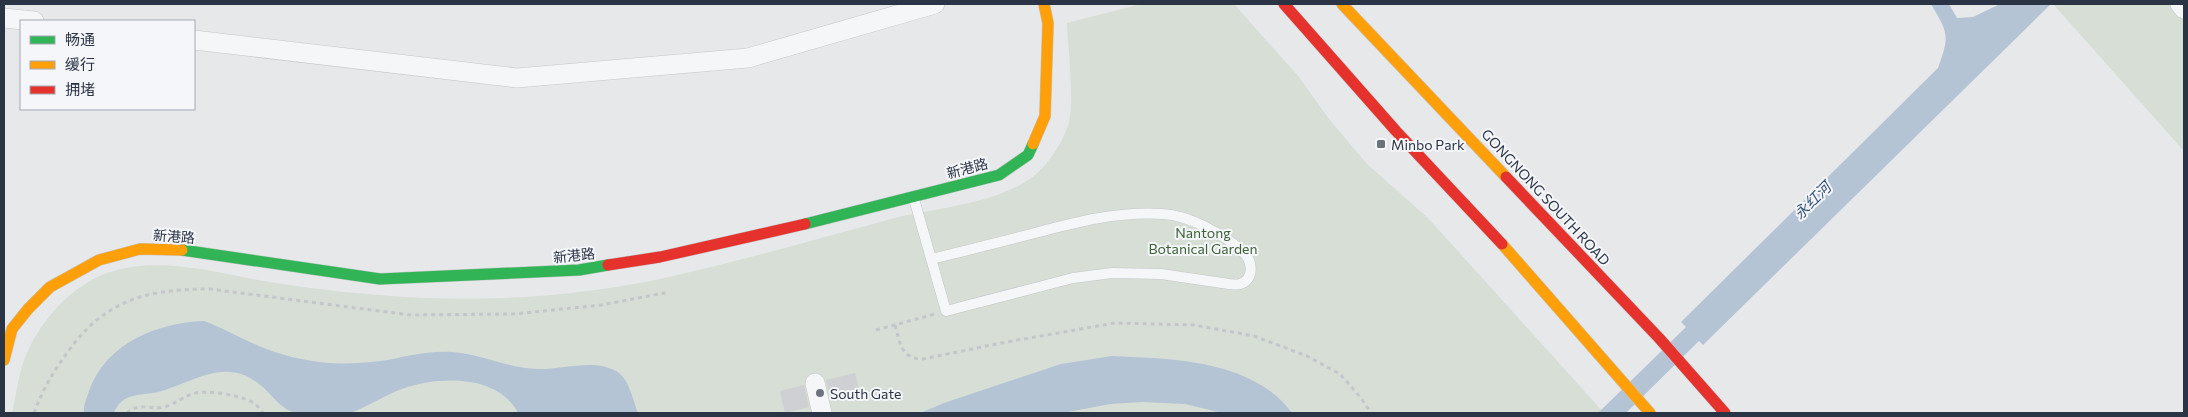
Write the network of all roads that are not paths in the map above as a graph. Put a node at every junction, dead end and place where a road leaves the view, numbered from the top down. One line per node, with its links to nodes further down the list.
1 (935, 4): 9 (street)
2 (1044, 4): 10 (street, 新港路)
3 (1284, 4): 15 (street)
4 (1342, 4): 16 (street, GONGNONG SOUTH ROAD)
5 (2180, 4): 6 (street)
6 (2184, 8)
7 (4, 18): 8 (street)
8 (24, 20)
9 (195, 40)
10 (914, 198): 11 (lane); 12 (street, 新港路)
11 (931, 259)
12 (4, 360)
13 (815, 383): 14 (street)
14 (822, 413)
15 (1650, 413)
16 (1725, 413)

